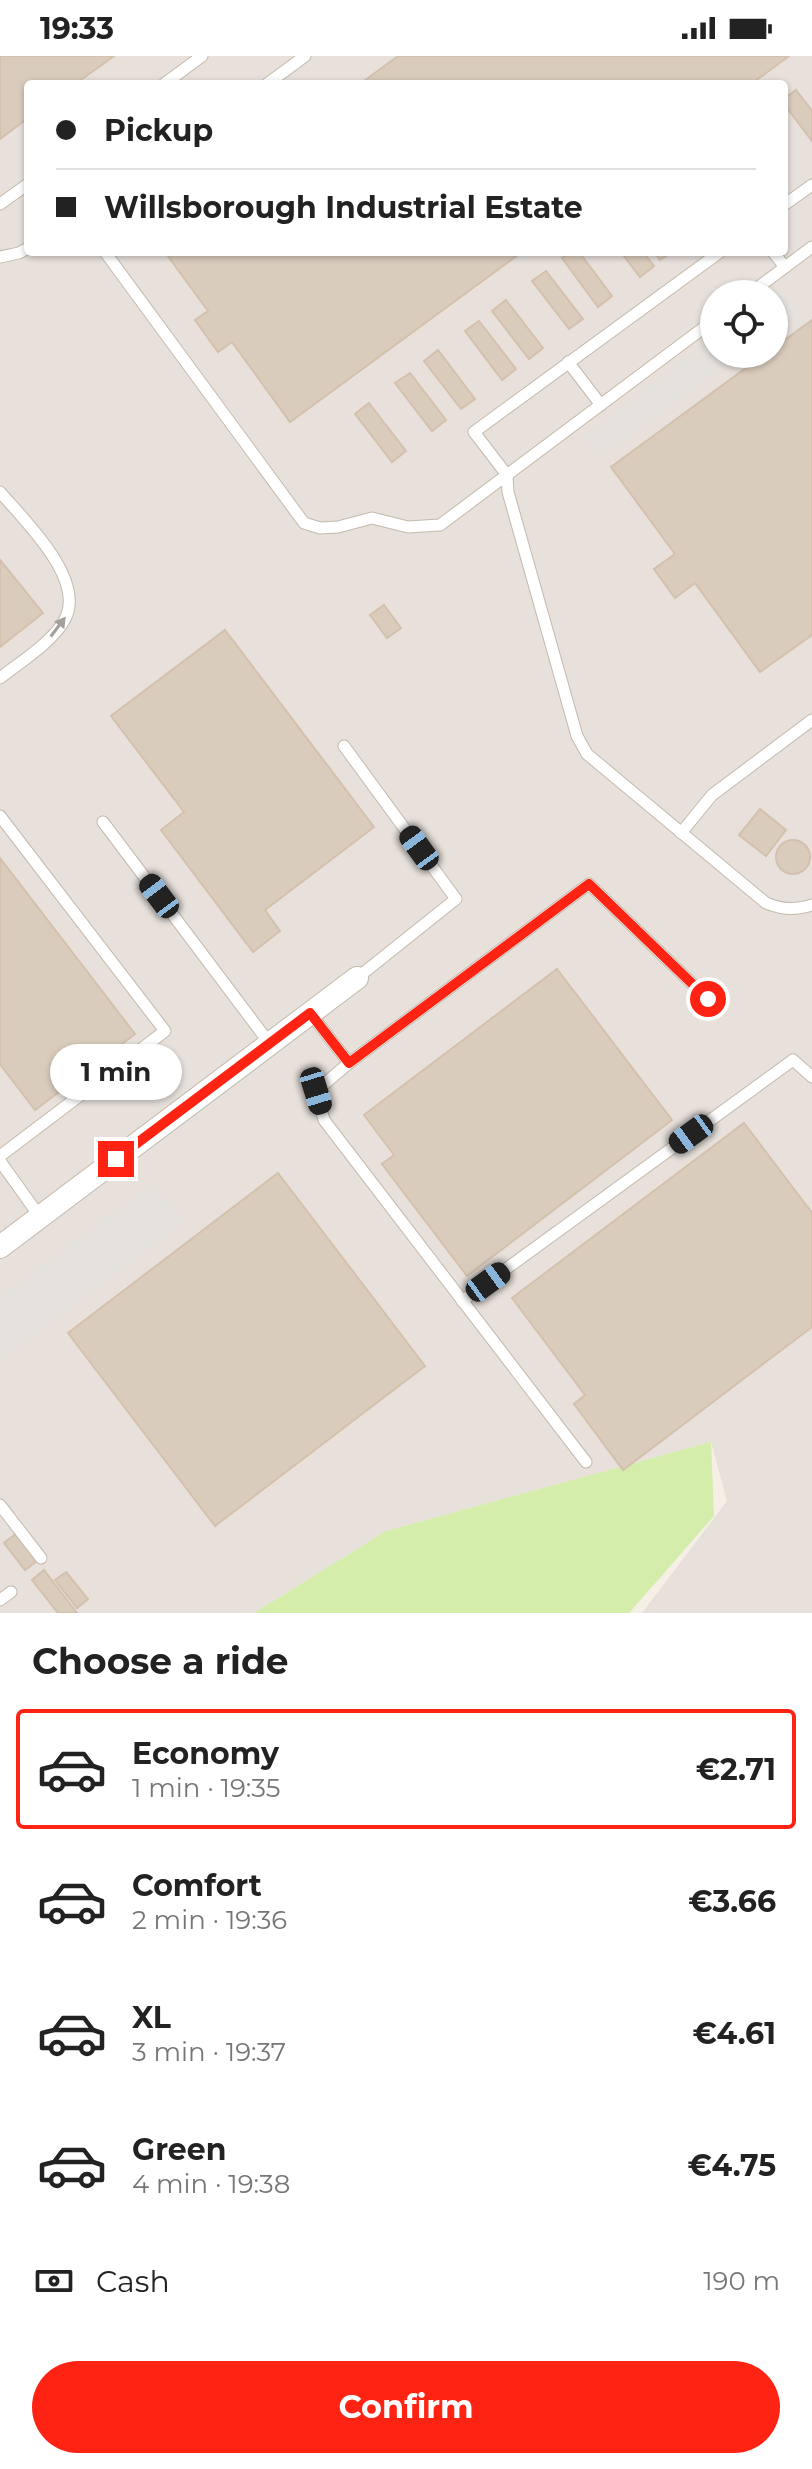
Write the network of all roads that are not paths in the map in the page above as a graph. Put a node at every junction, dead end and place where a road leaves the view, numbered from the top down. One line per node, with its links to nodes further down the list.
1 (202, 56): 3 (lane)
2 (305, 56): 4 (lane)
3 (169, 80)
4 (272, 80)
5 (812, 185): 7 (lane)
6 (24, 187): 8 (lane)
7 (788, 202)
8 (0, 204)
9 (812, 247): 15 (lane)
10 (24, 250): 14 (lane)
11 (108, 256): 20 (lane)
12 (714, 256): 18 (lane)
13 (776, 256): 15 (lane)
14 (0, 257)
15 (785, 267): 16 (lane)
16 (768, 280)
17 (700, 331): 19 (lane)
18 (568, 362): 19 (lane); 20 (lane)
19 (601, 405): 20 (lane)
20 (507, 475): 27 (lane)
21 (0, 492): 22 (lane, one-way to 21)
22 (0, 678)
23 (812, 720): 27 (lane)
24 (344, 746): 29 (lane)
25 (0, 816): 35 (lane)
26 (103, 822): 32 (lane)
27 (681, 833): 28 (lane)
28 (812, 905)
29 (357, 978): 31 (street)
30 (708, 999): 33 (lane)
31 (310, 1013): 32 (street); 33 (lane)
32 (270, 1044): 36 (street)
33 (349, 1063): 38 (lane)
34 (812, 1077): 38 (lane)
35 (0, 1159): 36 (lane)
36 (40, 1217): 37 (street)
37 (0, 1247)
38 (462, 1301): 39 (lane)
39 (586, 1462)
40 (0, 1505): 41 (lane)
41 (41, 1558)
42 (11, 1592): 43 (lane)
43 (0, 1600)

